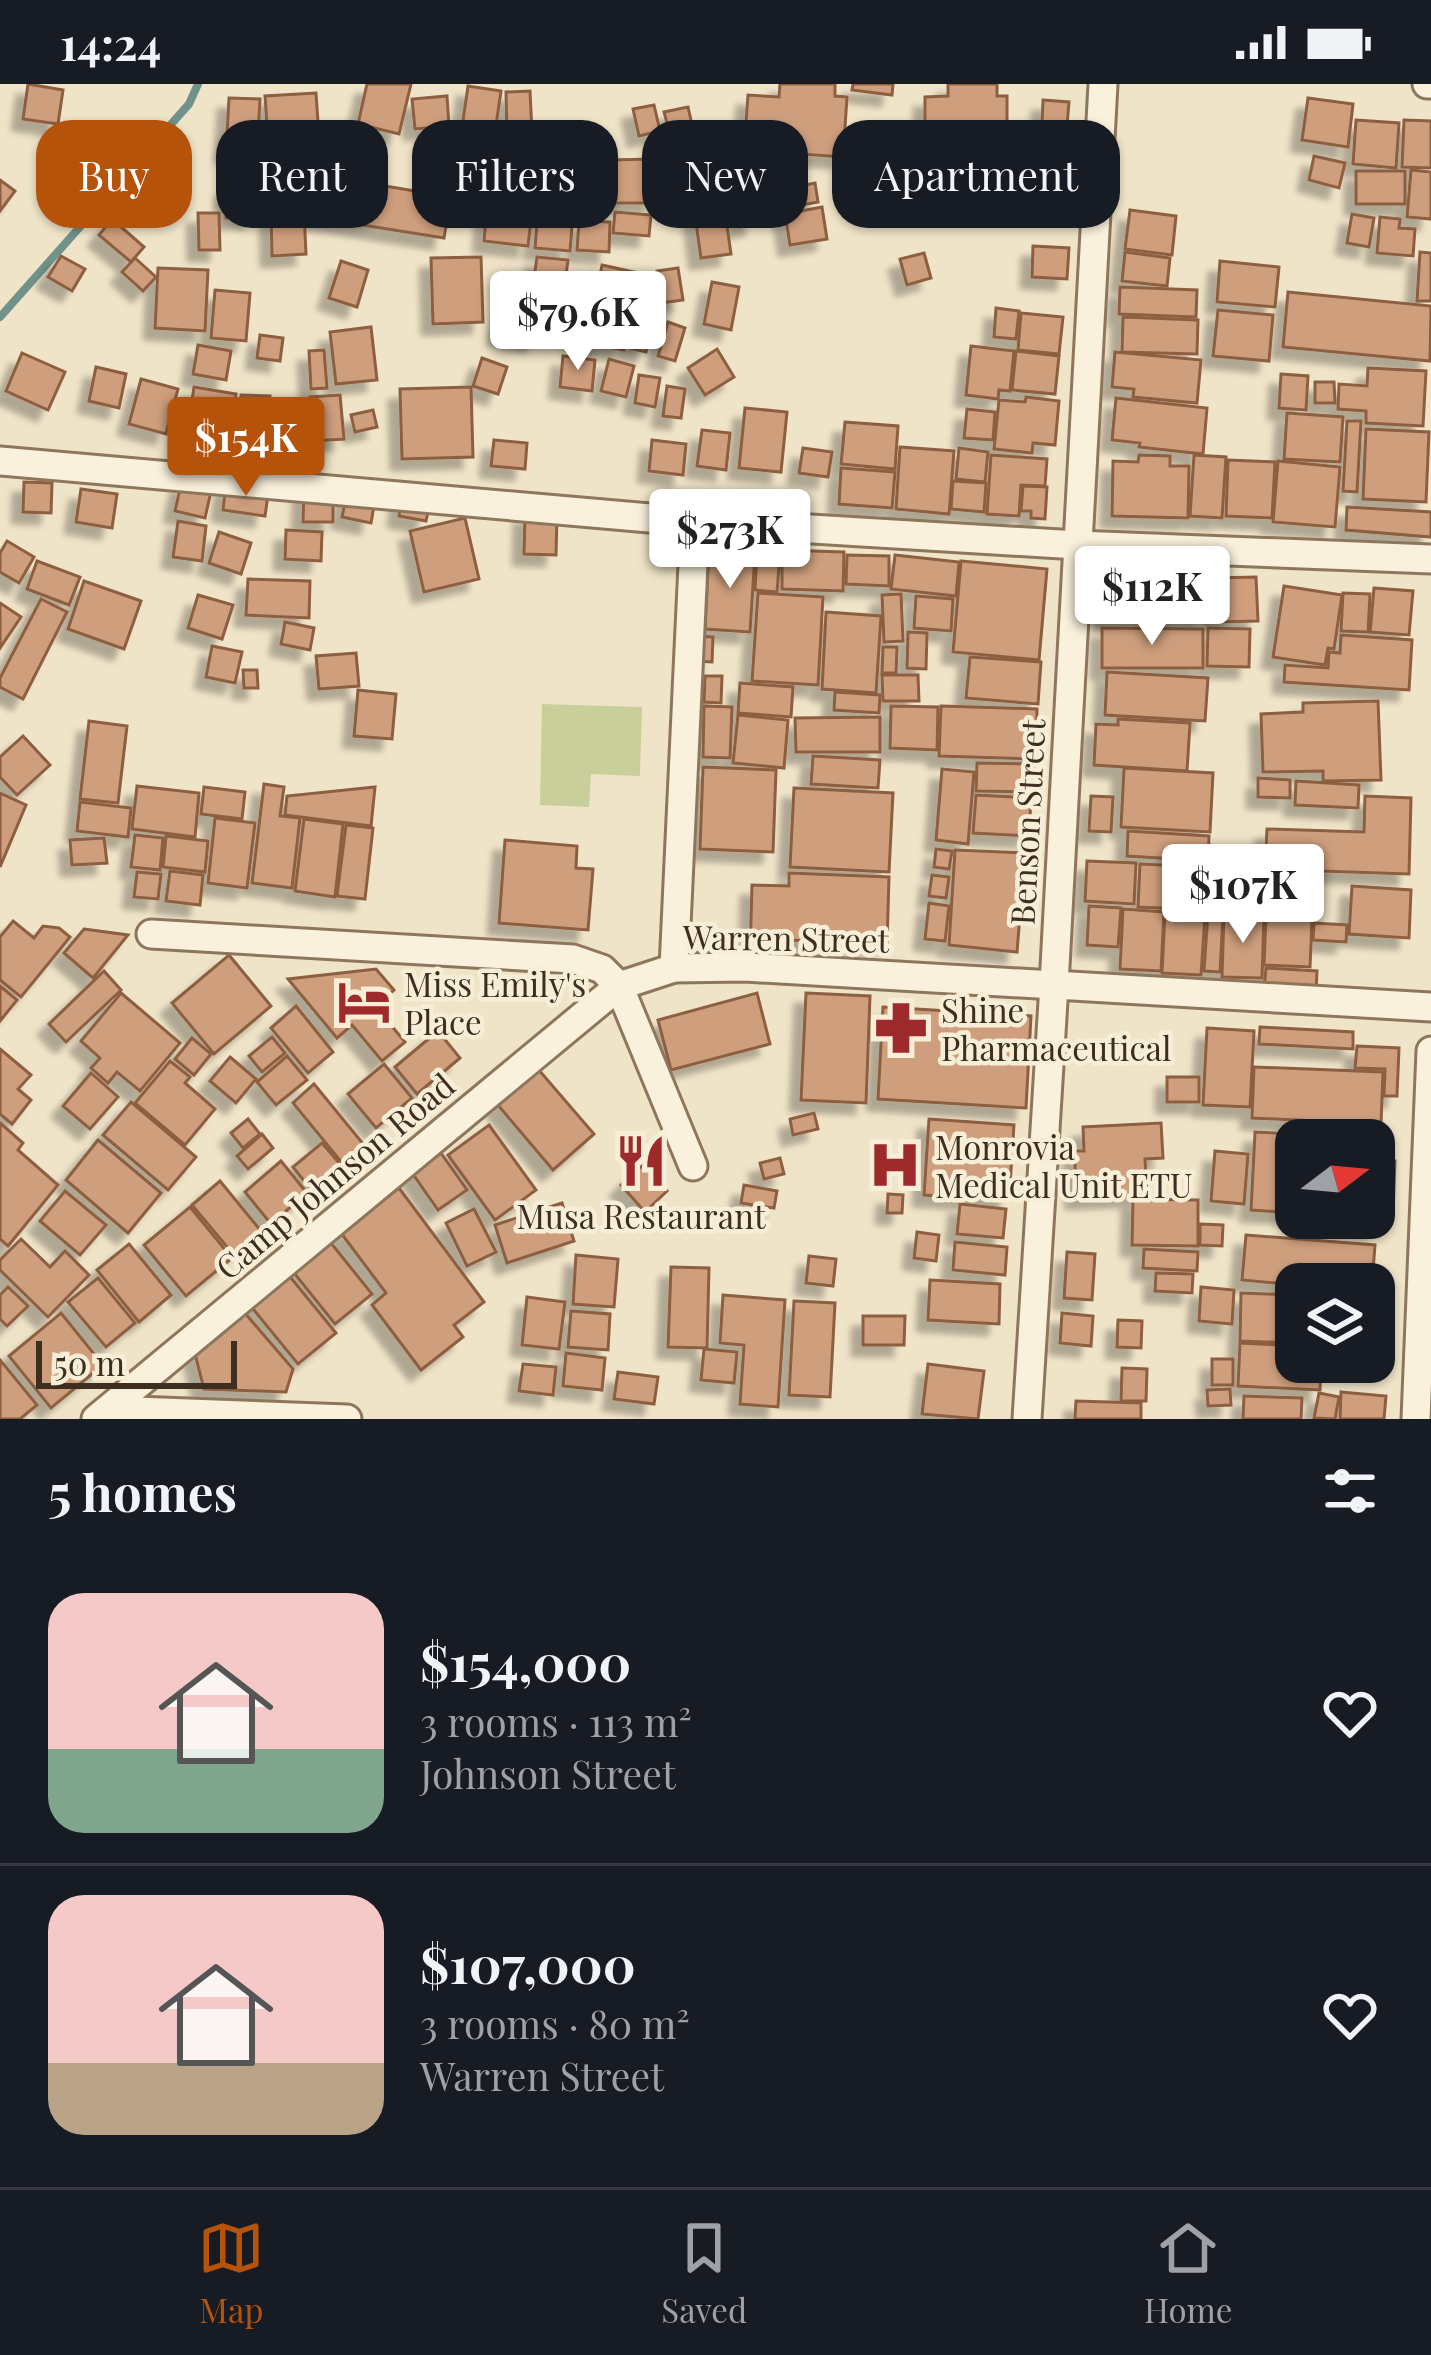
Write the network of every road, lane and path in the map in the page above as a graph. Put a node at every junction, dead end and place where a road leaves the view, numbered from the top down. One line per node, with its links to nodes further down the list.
1 (1102, 84): 4 (street, Benson Street)
2 (0, 460): 3 (street)
3 (695, 522): 4 (street); 7 (street)
4 (1077, 545): 5 (street); 8 (street, Benson Street)
5 (1431, 559)
6 (151, 934): 9 (street)
7 (674, 968): 8 (street, Warren Street); 9 (street, Warren Street)
8 (1054, 985): 10 (street, Warren Street); 15 (street, Benson Street)
9 (619, 986): 12 (street); 13 (street, Camp Johnson Road)
10 (1431, 1007)
11 (1431, 1051): 16 (street)
12 (693, 1166)
13 (102, 1415): 14 (street)
14 (346, 1419)
15 (1027, 1419)
16 (1416, 1419)

